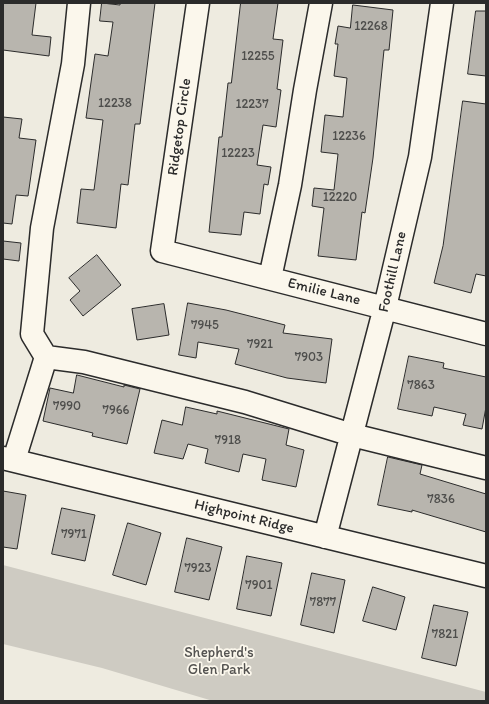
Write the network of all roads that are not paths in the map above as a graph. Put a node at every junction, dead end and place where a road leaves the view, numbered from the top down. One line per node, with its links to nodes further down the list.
1 (79, 3): 9 (street)
2 (198, 3): 5 (street, Ridgetop Circle)
3 (321, 3): 6 (street)
4 (442, 3): 7 (street, Foothill Lane)
5 (162, 251): 6 (street, Emilie Lane)
6 (270, 278): 7 (street, Emilie Lane)
7 (385, 307): 8 (street, Emilie Lane); 10 (street, Foothill Lane)
8 (486, 334)
9 (46, 357): 10 (street); 11 (street)
10 (352, 435): 12 (street); 13 (street, Foothill Lane)
11 (8, 459): 13 (street, Highpoint Ridge)
12 (486, 468)
13 (325, 537): 14 (street, Highpoint Ridge)
14 (486, 576)

